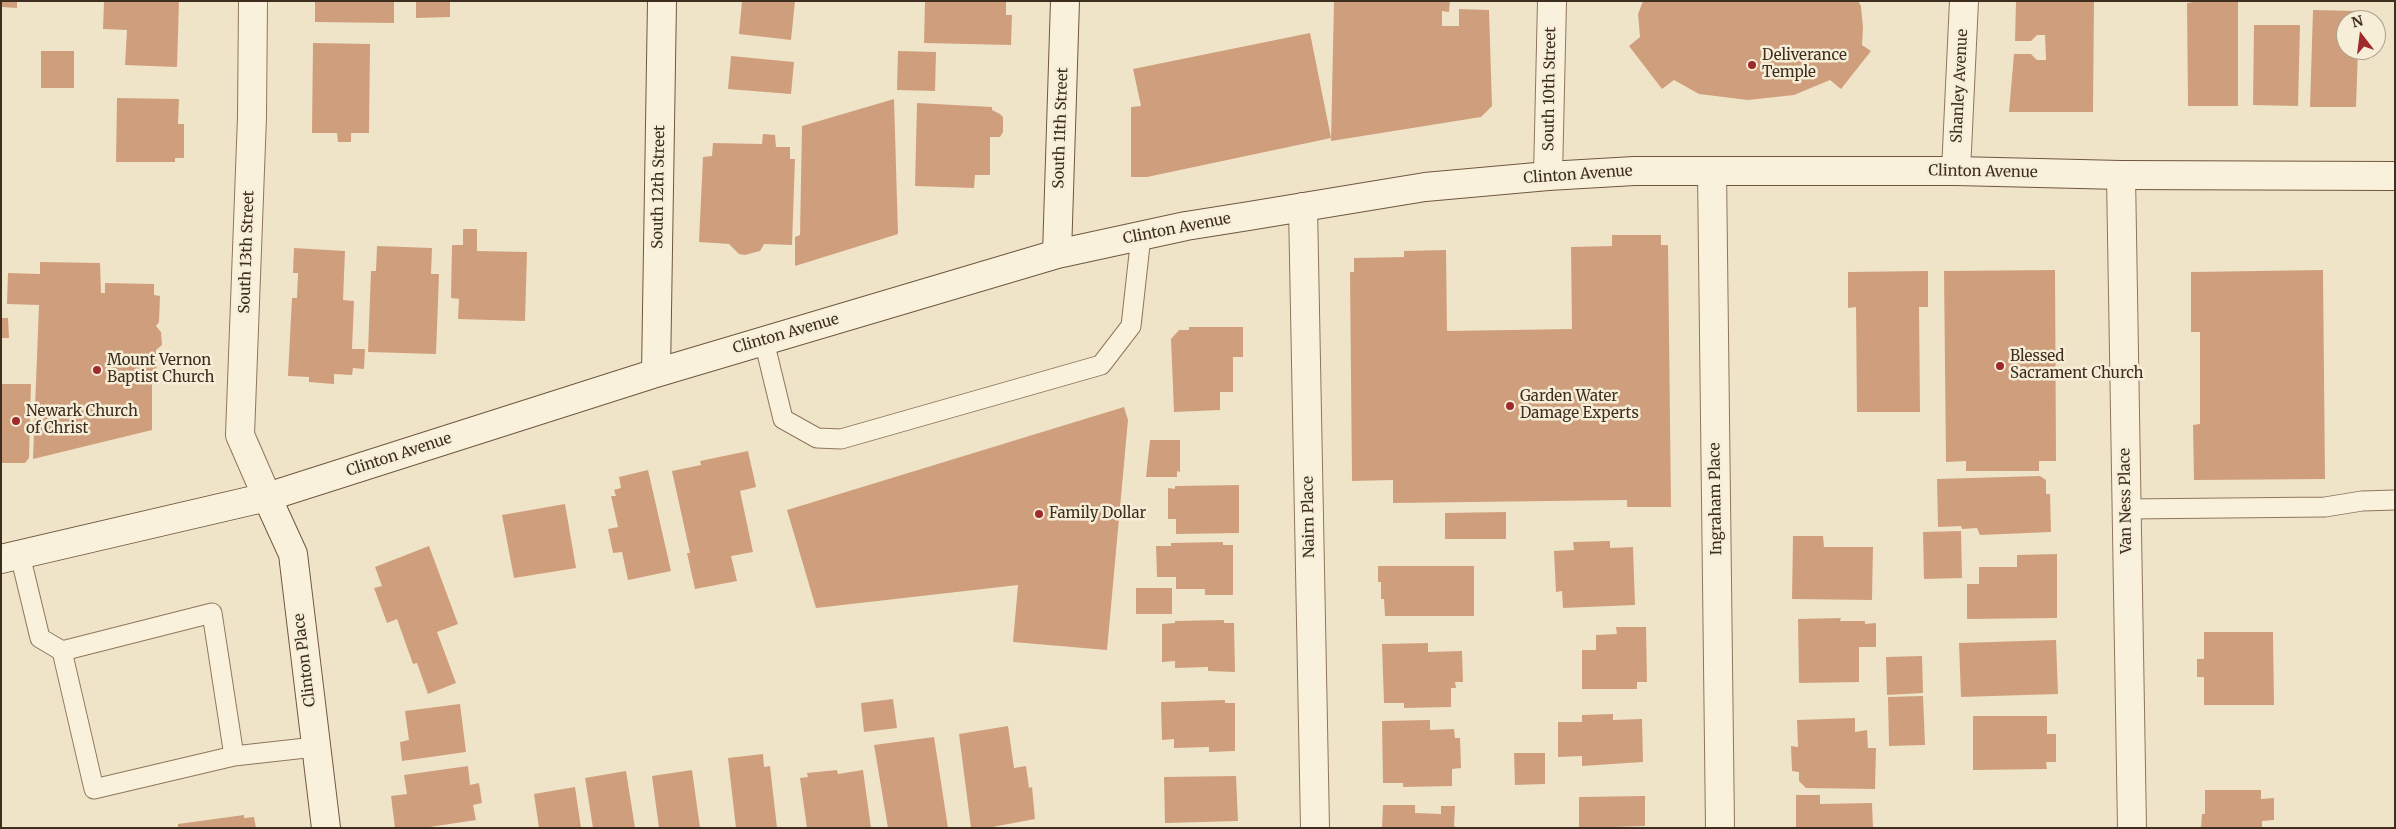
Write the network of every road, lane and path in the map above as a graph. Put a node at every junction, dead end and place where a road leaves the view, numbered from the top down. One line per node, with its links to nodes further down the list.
1 (254, 1): 16 (street, South 13th Street)
2 (662, 1): 15 (street, South 12th Street)
3 (1065, 1): 13 (street, South 11th Street)
4 (1552, 1): 9 (street, South 10th Street)
5 (1964, 1): 7 (street, Shanley Avenue)
6 (1712, 171): 7 (street, Clinton Avenue); 9 (street, Clinton Avenue); 25 (street, Ingraham Place)
7 (1956, 171): 8 (street, Clinton Avenue)
8 (2121, 175): 10 (street, Clinton Avenue); 18 (street, Van Ness Place)
9 (1548, 176): 11 (street, Clinton Avenue)
10 (2395, 176)
11 (1303, 207): 12 (street, Clinton Avenue); 24 (street, Nairn Place)
12 (1141, 236): 13 (street, Clinton Avenue); 14 (lane)
13 (1057, 254): 14 (street, Clinton Avenue)
14 (764, 341): 15 (street, Clinton Avenue)
15 (656, 373): 16 (street, Clinton Avenue)
16 (267, 497): 19 (street, Clinton Avenue); 21 (street, Clinton Place)
17 (2395, 500): 18 (lane)
18 (2126, 508): 26 (street, Van Ness Place)
19 (10, 557): 20 (lane)
20 (62, 651): 22 (lane); 22 (lane)
21 (315, 747): 22 (lane); 23 (street, Clinton Place)
22 (234, 756)
23 (326, 828)
24 (1315, 828)
25 (1720, 828)
26 (2132, 828)

